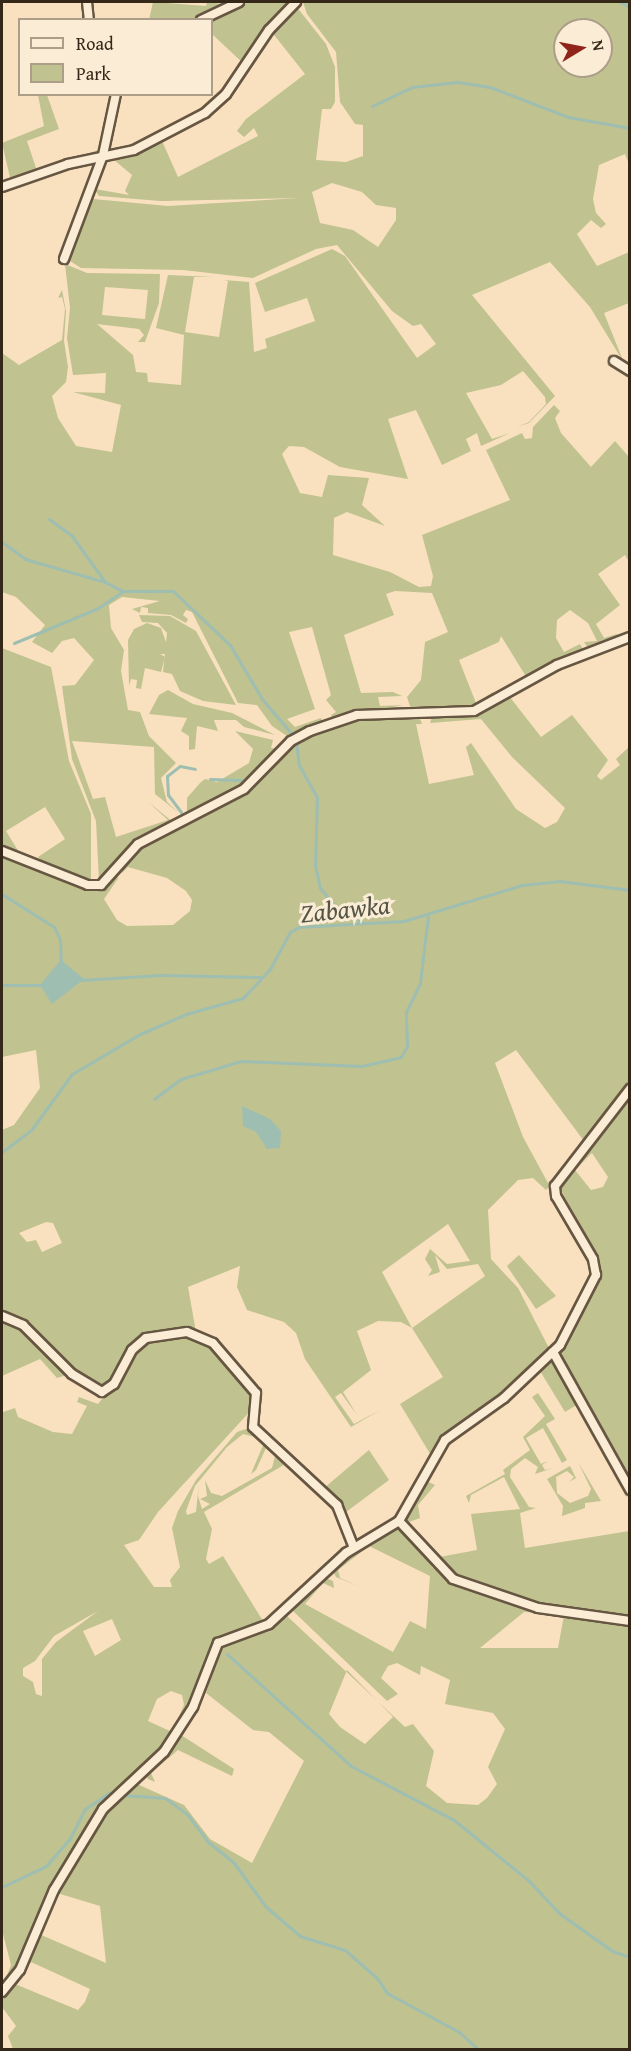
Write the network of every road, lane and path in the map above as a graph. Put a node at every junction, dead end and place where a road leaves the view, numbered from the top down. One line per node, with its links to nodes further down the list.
1 (87, 2): 4 (street)
2 (239, 2): 5 (street)
3 (296, 2): 7 (street)
4 (89, 18)
5 (205, 18)
6 (116, 96): 7 (street)
7 (103, 155): 8 (street); 9 (street)
8 (2, 187)
9 (64, 259)
10 (614, 361): 11 (street)
11 (630, 370)
12 (630, 637): 13 (street)
13 (2, 852)
14 (630, 1089): 16 (street)
15 (2, 1316): 19 (street)
16 (554, 1353): 17 (street); 18 (street)
17 (630, 1490)
18 (399, 1521): 19 (street); 20 (street)
19 (354, 1548): 21 (street)
20 (630, 1621)
21 (2, 1992)

